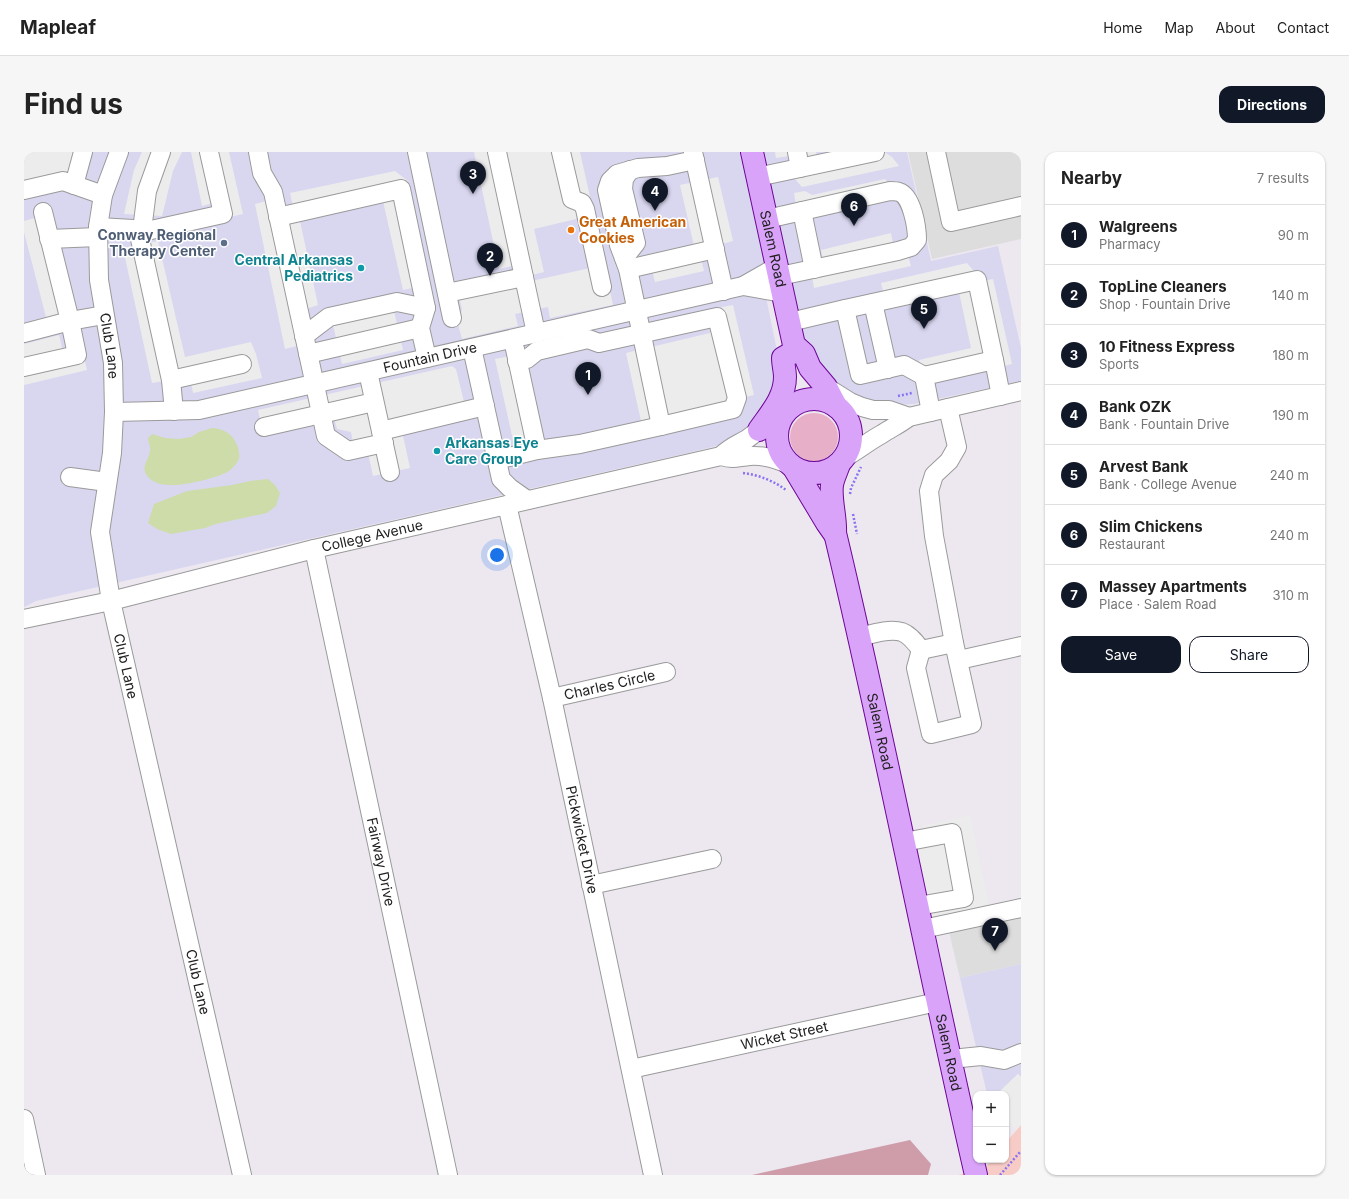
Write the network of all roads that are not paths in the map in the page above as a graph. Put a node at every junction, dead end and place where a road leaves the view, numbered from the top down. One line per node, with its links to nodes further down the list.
1 (83, 152): 15 (street)
2 (119, 152): 17 (street, Club Lane)
3 (161, 152): 23 (street)
4 (209, 152): 23 (street)
5 (258, 152): 21 (street)
6 (417, 152): 34 (street)
7 (497, 152): 29 (street)
8 (561, 152): 32 (street)
9 (752, 152): 14 (main road, Salem Road)
10 (875, 152): 13 (street)
11 (936, 152): 18 (street)
12 (694, 156): 26 (street); 27 (street)
13 (798, 160): 14 (street)
14 (757, 177): 22 (main road, Salem Road)
15 (74, 185): 16 (street); 17 (street)
16 (24, 190)
17 (104, 195): 24 (street, Club Lane)
18 (1021, 206)
19 (802, 211): 22 (street); 28 (street); 28 (street)
20 (43, 212): 25 (street)
21 (278, 217): 36 (street); 47 (street)
22 (767, 219): 30 (main road, Salem Road)
23 (140, 230): 24 (street); 60 (street)
24 (98, 232): 25 (street); 39 (street, Club Lane)
25 (49, 239): 41 (street)
26 (715, 249): 27 (street); 33 (street)
27 (626, 263): 38 (street)
28 (814, 269): 30 (street)
29 (524, 277): 34 (street); 45 (street)
30 (780, 279): 31 (street, Fountain Drive); 31 (street, Fountain Drive); 42 (main road, Salem Road)
31 (744, 286): 33 (street, Fountain Drive)
32 (602, 287)
33 (724, 291): 38 (street, Fountain Drive)
34 (447, 293): 40 (street)
35 (873, 303): 37 (street); 54 (street); 57 (street)
36 (426, 308): 43 (street); 47 (street)
37 (845, 309): 42 (street); 57 (street)
38 (636, 310): 45 (street, Fountain Drive); 46 (street)
39 (104, 315): 41 (street); 70 (street, Club Lane)
40 (452, 318)
41 (70, 321): 44 (street); 56 (street)
42 (790, 322): 50 (main road, Salem Road)
43 (420, 328): 51 (street); 52 (street)
44 (24, 333)
45 (536, 333): 48 (street, Fountain Drive)
46 (641, 334): 53 (street); 75 (street); 75 (street)
47 (304, 336): 51 (street)
48 (513, 338): 49 (street, Fountain Drive); 53 (street)
49 (472, 348): 52 (street, Fountain Drive); 66 (street)
50 (792, 349): 62 (main road); 72 (main road, Salem Road); 77 (main road)
51 (308, 354): 61 (street)
52 (427, 358): 58 (street, Fountain Drive)
53 (522, 360): 79 (street)
54 (994, 360): 59 (street); 64 (street)
55 (242, 364): 60 (street)
56 (24, 368)
57 (888, 369): 59 (street)
58 (368, 372): 61 (street, Fountain Drive); 65 (street)
59 (924, 376): 71 (street)
60 (171, 380): 69 (street)
61 (314, 384): 69 (street, Fountain Drive); 73 (street)
62 (826, 387): 67 (main road); 74 (street)
63 (1021, 392): 64 (street)
64 (1002, 396): 68 (street)
65 (374, 402): 73 (street); 78 (street)
66 (485, 406): 78 (street); 81 (street)
67 (838, 408): 72 (main road); 74 (street); 80 (main road)
68 (948, 408): 71 (street); 99 (street)
69 (174, 411): 70 (street, Fountain Drive)
70 (114, 412): 87 (street, Club Lane)
71 (931, 412): 74 (street)
72 (785, 413): 77 (street, College Avenue); 83 (main road)
73 (321, 414): 76 (street); 78 (street)
74 (905, 416): 80 (street)
75 (661, 426): 79 (street)
76 (264, 427)
77 (759, 430): 82 (street, College Avenue)
78 (382, 437): 84 (street)
79 (537, 450): 81 (street)
80 (851, 459): 83 (main road); 92 (main road, Salem Road)
81 (497, 460): 86 (street)
82 (730, 463): 83 (street, College Avenue); 88 (street); 89 (street, College Avenue)
83 (792, 466): 88 (main road, Salem Road)
84 (390, 472)
85 (70, 477): 87 (street)
86 (501, 479): 89 (street); 91 (street)
87 (107, 482): 94 (street, Club Lane)
88 (800, 494): 92 (main road, Salem Road)
89 (528, 500): 90 (street, College Avenue)
90 (507, 504): 91 (street, College Avenue); 101 (street, Pickwicket Drive)
91 (483, 510): 93 (street, College Avenue)
92 (841, 522): 96 (main road, Salem Road)
93 (314, 549): 94 (street, College Avenue); 116 (street, Fairway Drive)
94 (111, 601): 95 (street, College Avenue); 115 (street, Club Lane)
95 (24, 619)
96 (860, 637): 98 (street); 102 (main road, Salem Road)
97 (1021, 646): 99 (street)
98 (921, 650): 99 (street); 99 (street)
99 (957, 651)
100 (666, 672): 101 (street, Charles Circle)
101 (552, 698): 104 (street, Pickwicket Drive)
102 (904, 842): 105 (main road, Salem Road); 105 (street)
103 (712, 859): 104 (street)
104 (591, 885): 111 (street, Pickwicket Drive)
105 (918, 906): 107 (main road, Salem Road)
106 (1021, 908): 107 (street)
107 (923, 930): 108 (main road, Salem Road)
108 (937, 1002): 110 (main road, Salem Road); 111 (street, Wicket Street)
109 (1021, 1053): 110 (street)
110 (951, 1059): 113 (main road, Salem Road)
111 (631, 1069): 117 (street, Pickwicket Drive)
112 (24, 1119): 114 (street)
113 (971, 1133): 118 (main road, Salem Road)
114 (36, 1175)
115 (242, 1175)
116 (448, 1175)
117 (653, 1175)
118 (976, 1175)

